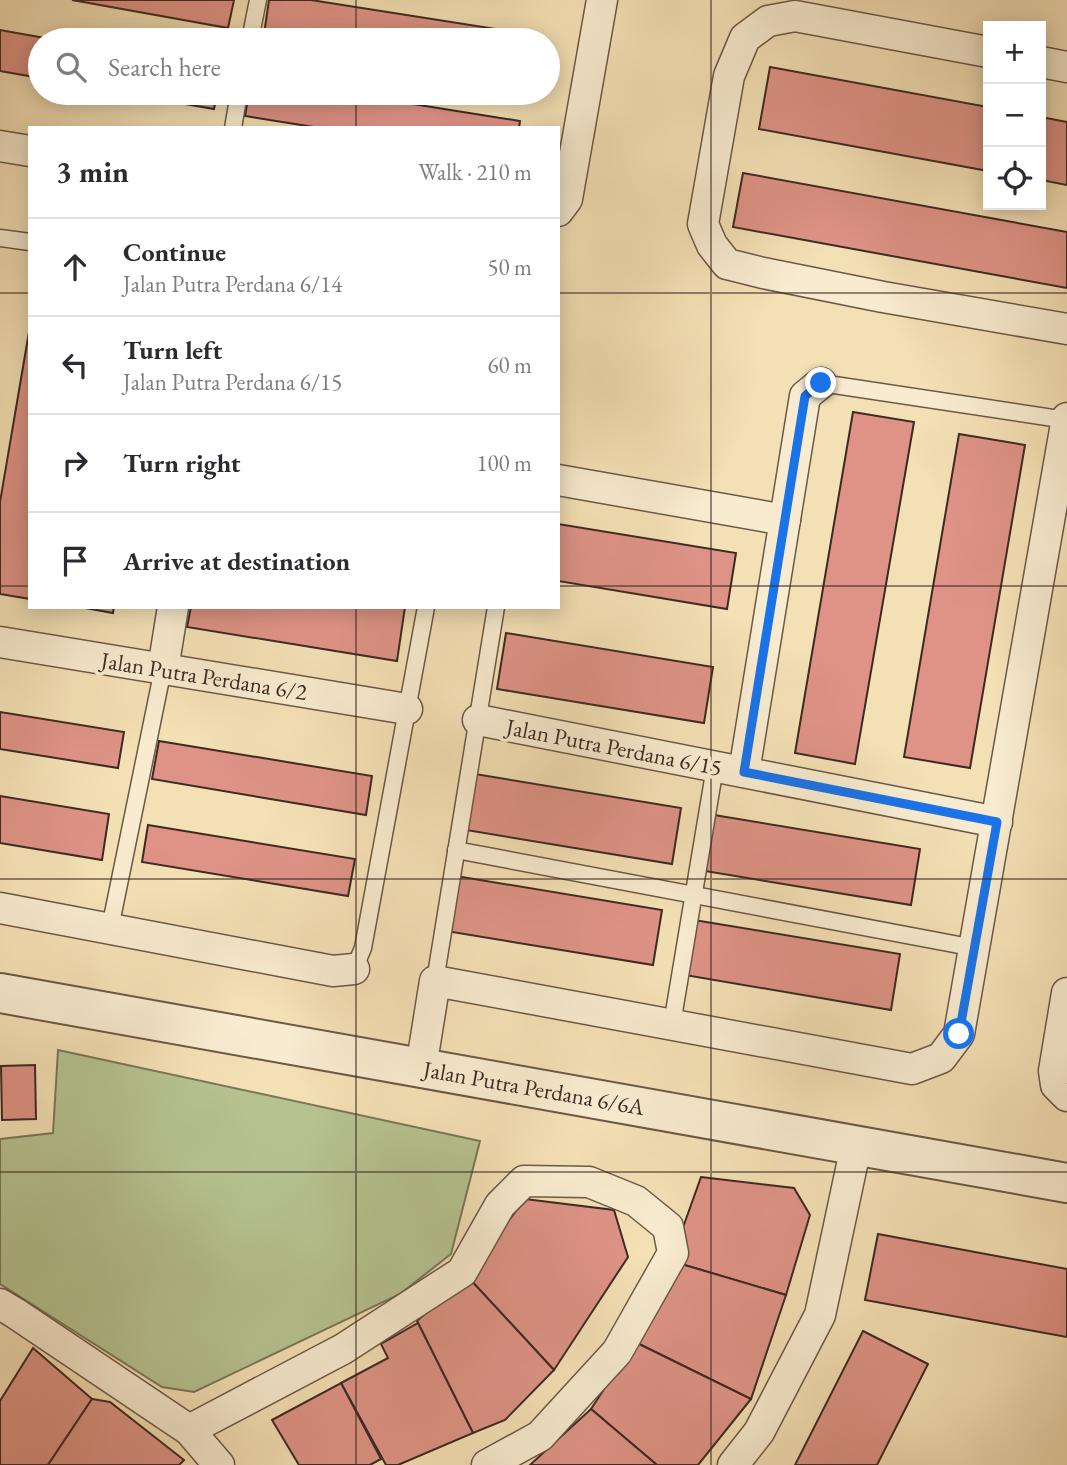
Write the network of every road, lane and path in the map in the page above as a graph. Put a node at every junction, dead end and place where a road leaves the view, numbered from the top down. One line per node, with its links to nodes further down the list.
1 (258, 0): 3 (lane)
2 (602, 0): 11 (street)
3 (252, 28)
4 (983, 51): 14 (street)
5 (1046, 63): 6 (street)
6 (1067, 66)
7 (237, 105): 8 (lane)
8 (233, 126)
9 (0, 146): 10 (street)
10 (28, 151)
11 (560, 209)
12 (0, 237): 13 (lane)
13 (28, 242)
14 (1067, 329)
15 (821, 383): 16 (lane); 18 (street)
16 (1067, 419): 27 (street)
17 (560, 480): 18 (street)
18 (785, 520): 26 (street)
19 (173, 609): 23 (street)
20 (426, 609): 24 (lane)
21 (496, 609): 25 (lane)
22 (0, 642): 23 (street, Jalan Putra Perdana 6/2)
23 (163, 669): 24 (street, Jalan Putra Perdana 6/2); 31 (lane)
24 (407, 709): 33 (lane)
25 (478, 720): 26 (street, Jalan Putra Perdana 6/15); 28 (lane)
26 (729, 769): 27 (street, Jalan Putra Perdana 6/15); 29 (lane)
27 (997, 822): 32 (street)
28 (456, 850): 29 (lane); 34 (lane)
29 (694, 895): 32 (lane); 37 (lane)
30 (0, 908): 31 (street)
31 (110, 928): 33 (street)
32 (975, 948): 37 (street)
33 (354, 969)
34 (435, 981): 37 (street); 38 (street)
35 (0, 993): 38 (street, Jalan Putra Perdana 6/6A)
36 (1067, 993): 39 (street)
37 (672, 1024)
38 (421, 1068): 40 (street, Jalan Putra Perdana 6/6A)
39 (1067, 1096)
40 (856, 1146): 41 (street, Jalan Putra Perdana 6/6A); 46 (street)
41 (1067, 1183)
42 (0, 1304): 43 (street)
43 (189, 1430): 44 (street); 45 (street)
44 (219, 1465)
45 (487, 1465)
46 (733, 1465)

